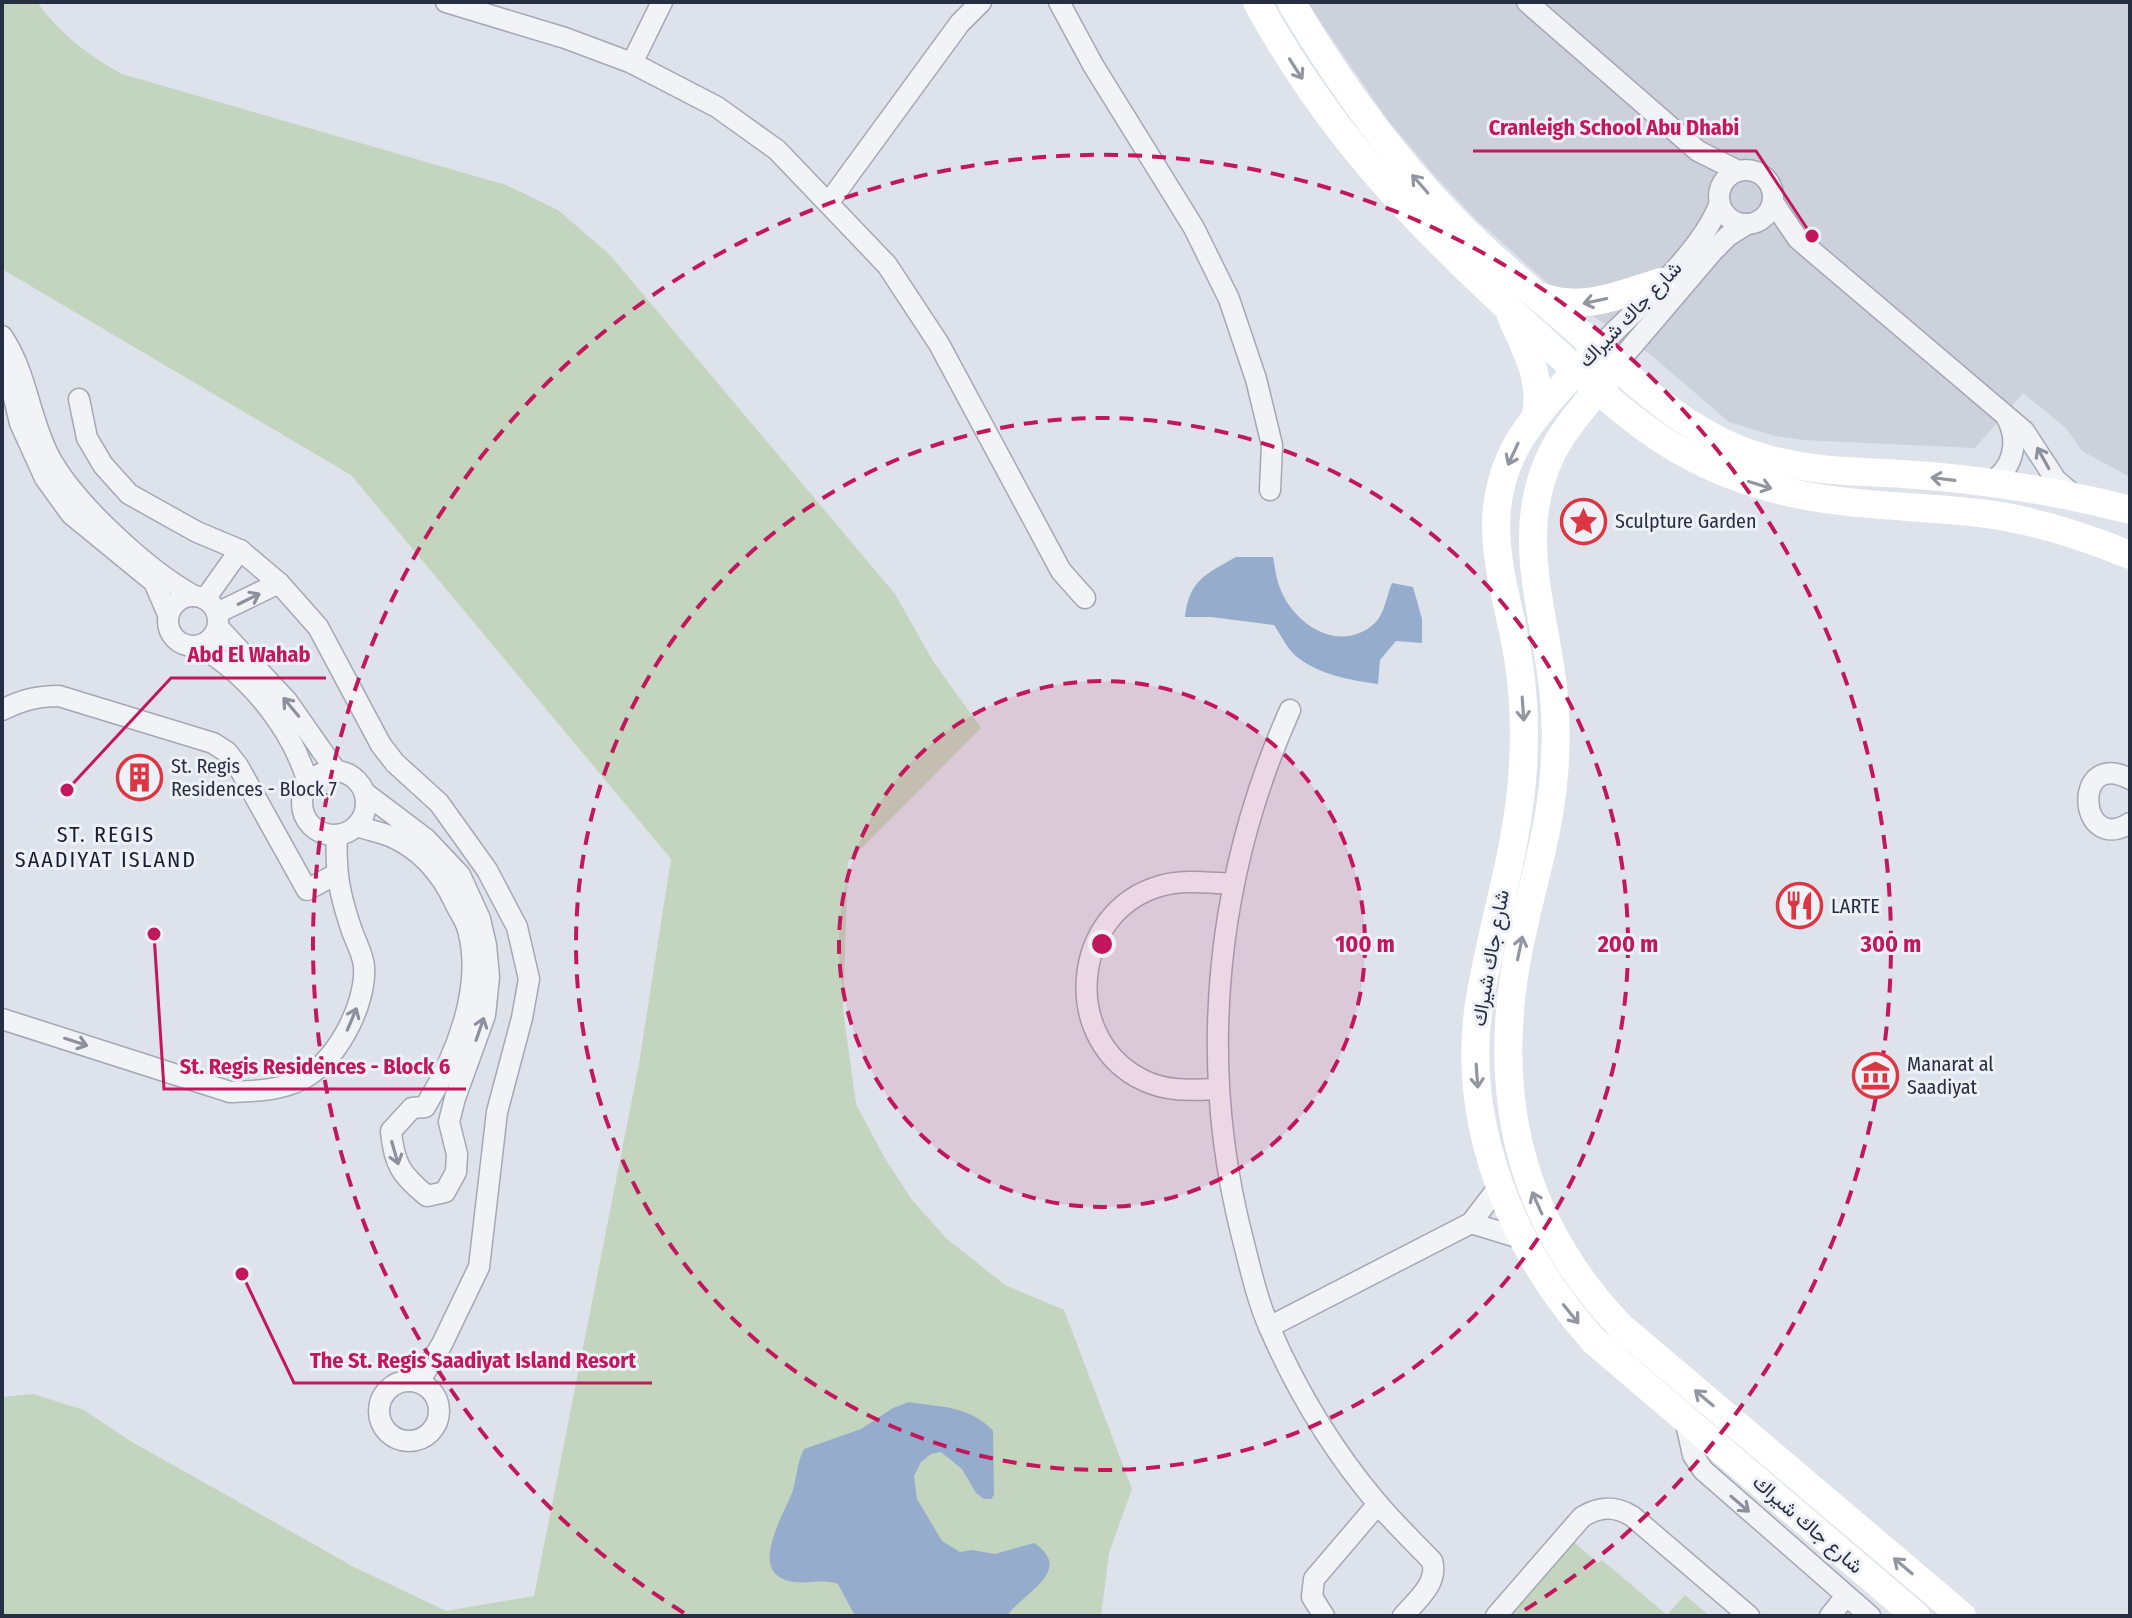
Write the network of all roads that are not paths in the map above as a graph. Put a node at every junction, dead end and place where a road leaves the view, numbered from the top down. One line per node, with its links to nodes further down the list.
1 (446, 2): 8 (street)
2 (662, 2): 8 (street)
3 (981, 2): 12 (street)
4 (1059, 2): 27 (street)
5 (1257, 2): 14 (street, one-way to 14)
6 (1291, 2): 18 (street, one-way to 6)
7 (1527, 2): 9 (street)
8 (632, 63): 12 (street)
9 (1698, 151): 10 (street); 11 (street)
10 (1736, 170): 11 (street); 13 (street)
11 (1719, 201): 15 (street); 17 (street, شارع جاك شيراك)
12 (829, 202): 35 (street)
13 (1773, 202): 15 (street); 16 (street)
14 (1410, 214): 19 (street); 22 (street)
15 (1750, 224): 16 (street); 22 (street, شارع جاك شيراك)
16 (1798, 239): 25 (street)
17 (1661, 282): 18 (street, one-way to 18); 22 (street, شارع جاك شيراك)
18 (1530, 290): 22 (street)
19 (1507, 308): 22 (street); 24 (street)
20 (2, 336): 36 (street)
21 (2, 365): 37 (street)
22 (1596, 370): 24 (street, شارع جاك شيراك); 26 (street, one-way to 22); 30 (street, one-way to 30); 71 (street, شارع جاك شيراك, one-way to 22)
23 (79, 399): 32 (street)
24 (1535, 418): 56 (street, شارع جاك شيراك, one-way to 56)
25 (2007, 418): 26 (street); 28 (street, one-way to 25)
26 (1988, 484): 28 (street)
27 (1270, 490)
28 (2078, 499): 29 (street)
29 (2130, 510)
30 (2050, 526): 31 (street); 33 (street)
31 (2130, 536)
32 (240, 550): 34 (street); 36 (street)
33 (2130, 555)
34 (279, 583): 36 (street, one-way to 34); 60 (street)
35 (1085, 598)
36 (208, 609): 37 (street); 38 (street); 42 (street, one-way to 36)
37 (167, 612): 38 (street)
38 (199, 646): 45 (street)
39 (2, 710): 50 (street)
40 (1290, 710): 51 (street)
41 (2130, 760): 43 (street)
42 (336, 771): 45 (street); 46 (street)
43 (2108, 774): 44 (street); 47 (street)
44 (2130, 779)
45 (308, 783): 49 (street)
46 (365, 793): 48 (street); 55 (street, one-way to 46)
47 (2130, 823)
48 (357, 826): 49 (street); 54 (street)
49 (337, 835): 50 (street)
50 (336, 874): 52 (street, one-way to 50)
51 (1233, 884): 53 (street); 53 (street)
52 (2, 1019)
53 (1218, 1089): 59 (street)
54 (425, 1107): 55 (street); 55 (street, one-way to 55)
55 (449, 1122)
56 (1500, 1185): 57 (street); 58 (street, شارع جاك شيراك)
57 (1471, 1223): 58 (street); 59 (street)
58 (1523, 1239): 61 (street, شارع جاك شيراك, one-way to 61)
59 (1269, 1327): 62 (street)
60 (419, 1382)
61 (1685, 1419): 63 (street, one-way to 63); 70 (street, شارع جاك شيراك)
62 (1378, 1504): 64 (street); 65 (street)
63 (1846, 1596): 68 (street); 69 (street)
64 (1324, 1616)
65 (1403, 1616)
66 (1496, 1616): 67 (street)
67 (1749, 1616)
68 (1830, 1616)
69 (1870, 1616)
70 (1916, 1616)
71 (1962, 1616)

